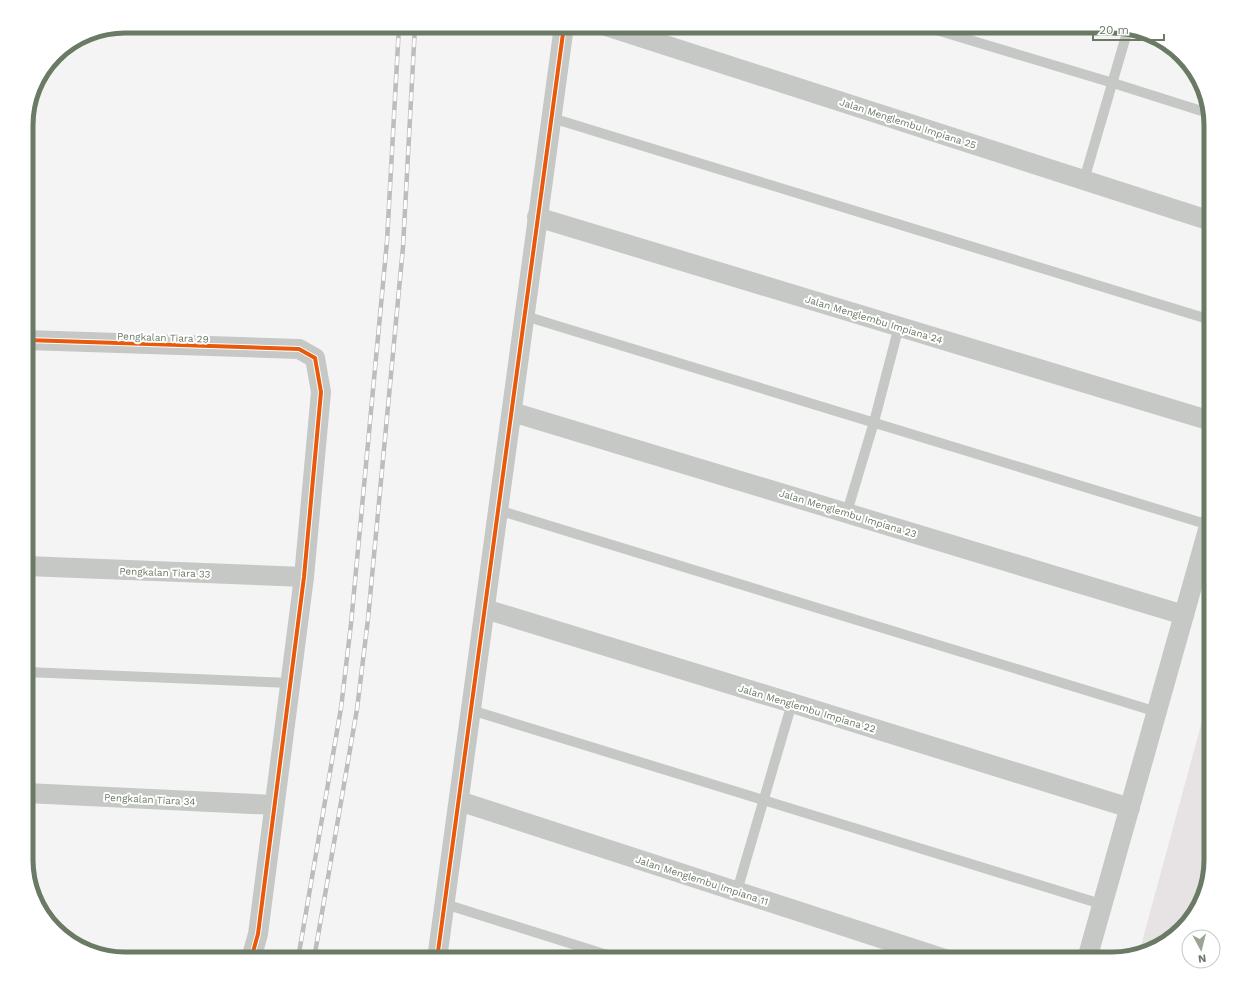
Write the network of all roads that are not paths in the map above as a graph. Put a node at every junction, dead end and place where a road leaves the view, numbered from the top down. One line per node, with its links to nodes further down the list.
1 (563, 33): 7 (street)
2 (628, 33): 8 (street, Jalan Menglembu Impiana 25)
3 (946, 33): 5 (lane)
4 (1126, 34): 5 (lane)
5 (1113, 83): 6 (lane); 8 (lane)
6 (1203, 112)
7 (552, 118): 9 (street); 12 (lane)
8 (1084, 180): 10 (street, Jalan Menglembu Impiana 25)
9 (537, 217): 11 (street); 13 (street, Jalan Menglembu Impiana 24)
10 (1204, 219)
11 (525, 316): 15 (street); 17 (lane)
12 (1204, 318)
13 (899, 326): 16 (street, Jalan Menglembu Impiana 24); 17 (lane)
14 (33, 340): 23 (street, Pengkalan Tiara 29)
15 (512, 412): 18 (street); 19 (street, Jalan Menglembu Impiana 23)
16 (1204, 419)
17 (874, 422): 19 (lane); 20 (lane)
18 (498, 510): 24 (street); 30 (lane)
19 (847, 512): 25 (street, Jalan Menglembu Impiana 23)
20 (1204, 520)
21 (1204, 543): 25 (street)
22 (33, 566): 23 (street, Pengkalan Tiara 33)
23 (304, 577): 27 (street)
24 (485, 609): 28 (street, Jalan Menglembu Impiana 22); 29 (street)
25 (1184, 615): 30 (street)
26 (33, 672): 27 (lane)
27 (290, 683): 34 (street)
28 (792, 703): 32 (lane); 35 (street, Jalan Menglembu Impiana 22)
29 (471, 710): 32 (lane); 33 (street)
30 (1157, 712): 35 (street)
31 (33, 794): 34 (street, Pengkalan Tiara 34)
32 (763, 800): 36 (lane); 38 (lane)
33 (459, 801): 36 (street, Jalan Menglembu Impiana 11); 37 (street)
34 (274, 805): 39 (street)
35 (1130, 808): 38 (street)
36 (737, 891): 42 (street, Jalan Menglembu Impiana 11)
37 (445, 904): 40 (street); 41 (lane)
38 (1101, 904): 43 (street)
39 (253, 952)
40 (438, 952)
41 (598, 952)
42 (924, 952)
43 (1089, 952)

